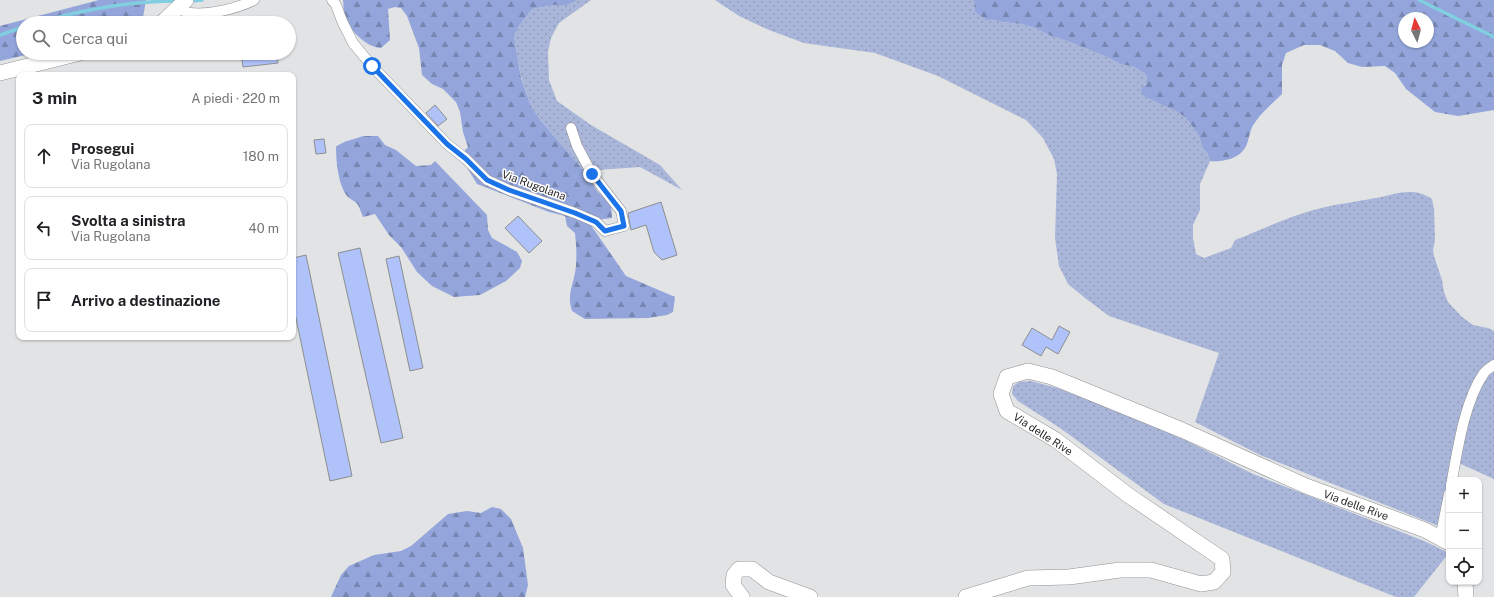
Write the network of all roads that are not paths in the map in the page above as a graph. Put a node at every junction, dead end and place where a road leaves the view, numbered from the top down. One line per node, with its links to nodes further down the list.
1 (254, 0): 3 (street)
2 (332, 0): 7 (street, Via Rugolana)
3 (182, 4): 4 (street)
4 (169, 16)
5 (52, 60): 6 (street)
6 (0, 73)
7 (571, 128)
8 (1494, 365): 9 (street)
9 (1453, 477)
10 (1447, 513): 11 (street, Via delle Rive)
11 (1445, 541): 15 (street, Via delle Rive)
12 (1465, 585): 16 (street)
13 (742, 597): 14 (street)
14 (810, 597)
15 (966, 597)
16 (1466, 597)

